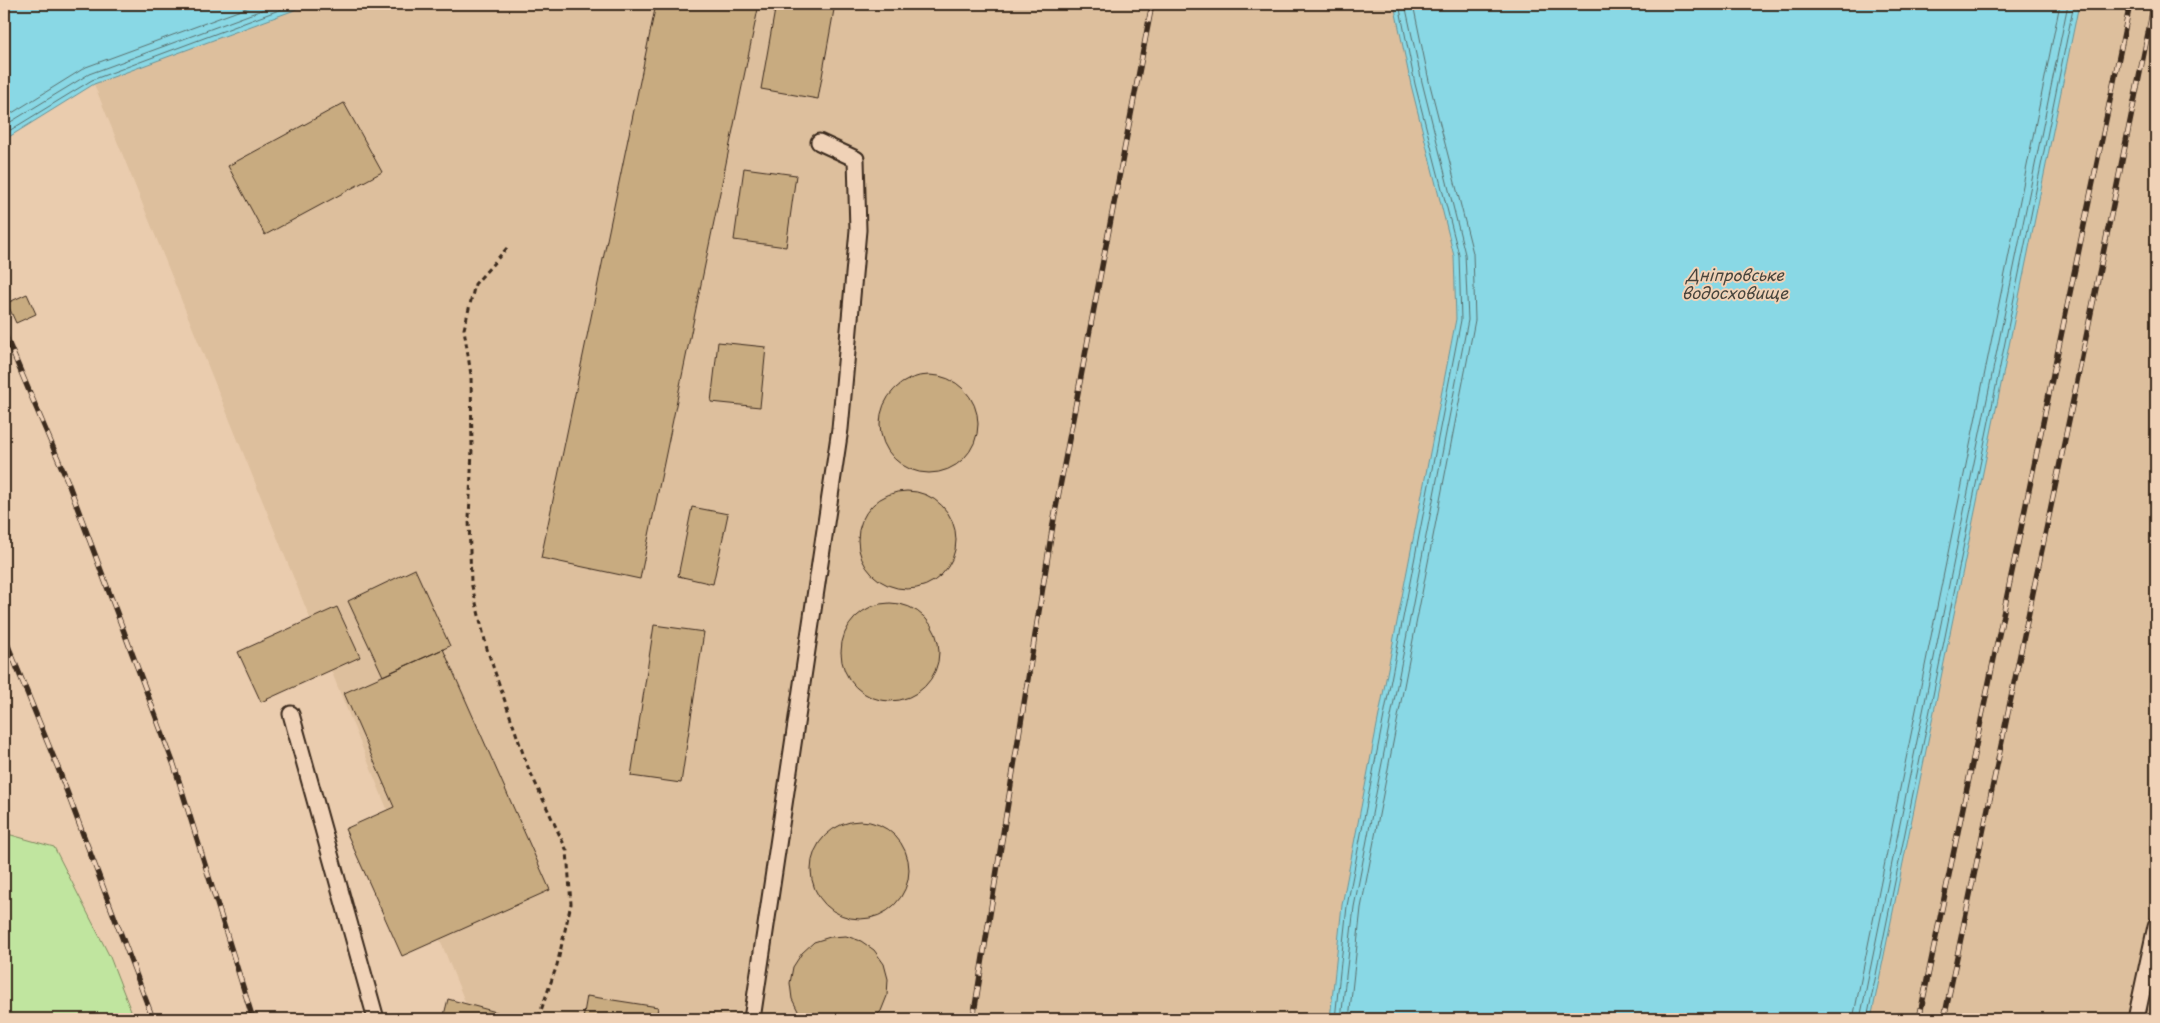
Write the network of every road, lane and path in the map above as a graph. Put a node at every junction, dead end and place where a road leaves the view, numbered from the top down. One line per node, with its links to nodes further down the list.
1 (819, 142): 7 (lane)
2 (507, 248): 6 (path)
3 (291, 714): 5 (lane)
4 (2156, 926): 8 (lane)
5 (376, 1019)
6 (538, 1019)
7 (752, 1019)
8 (2136, 1019)

